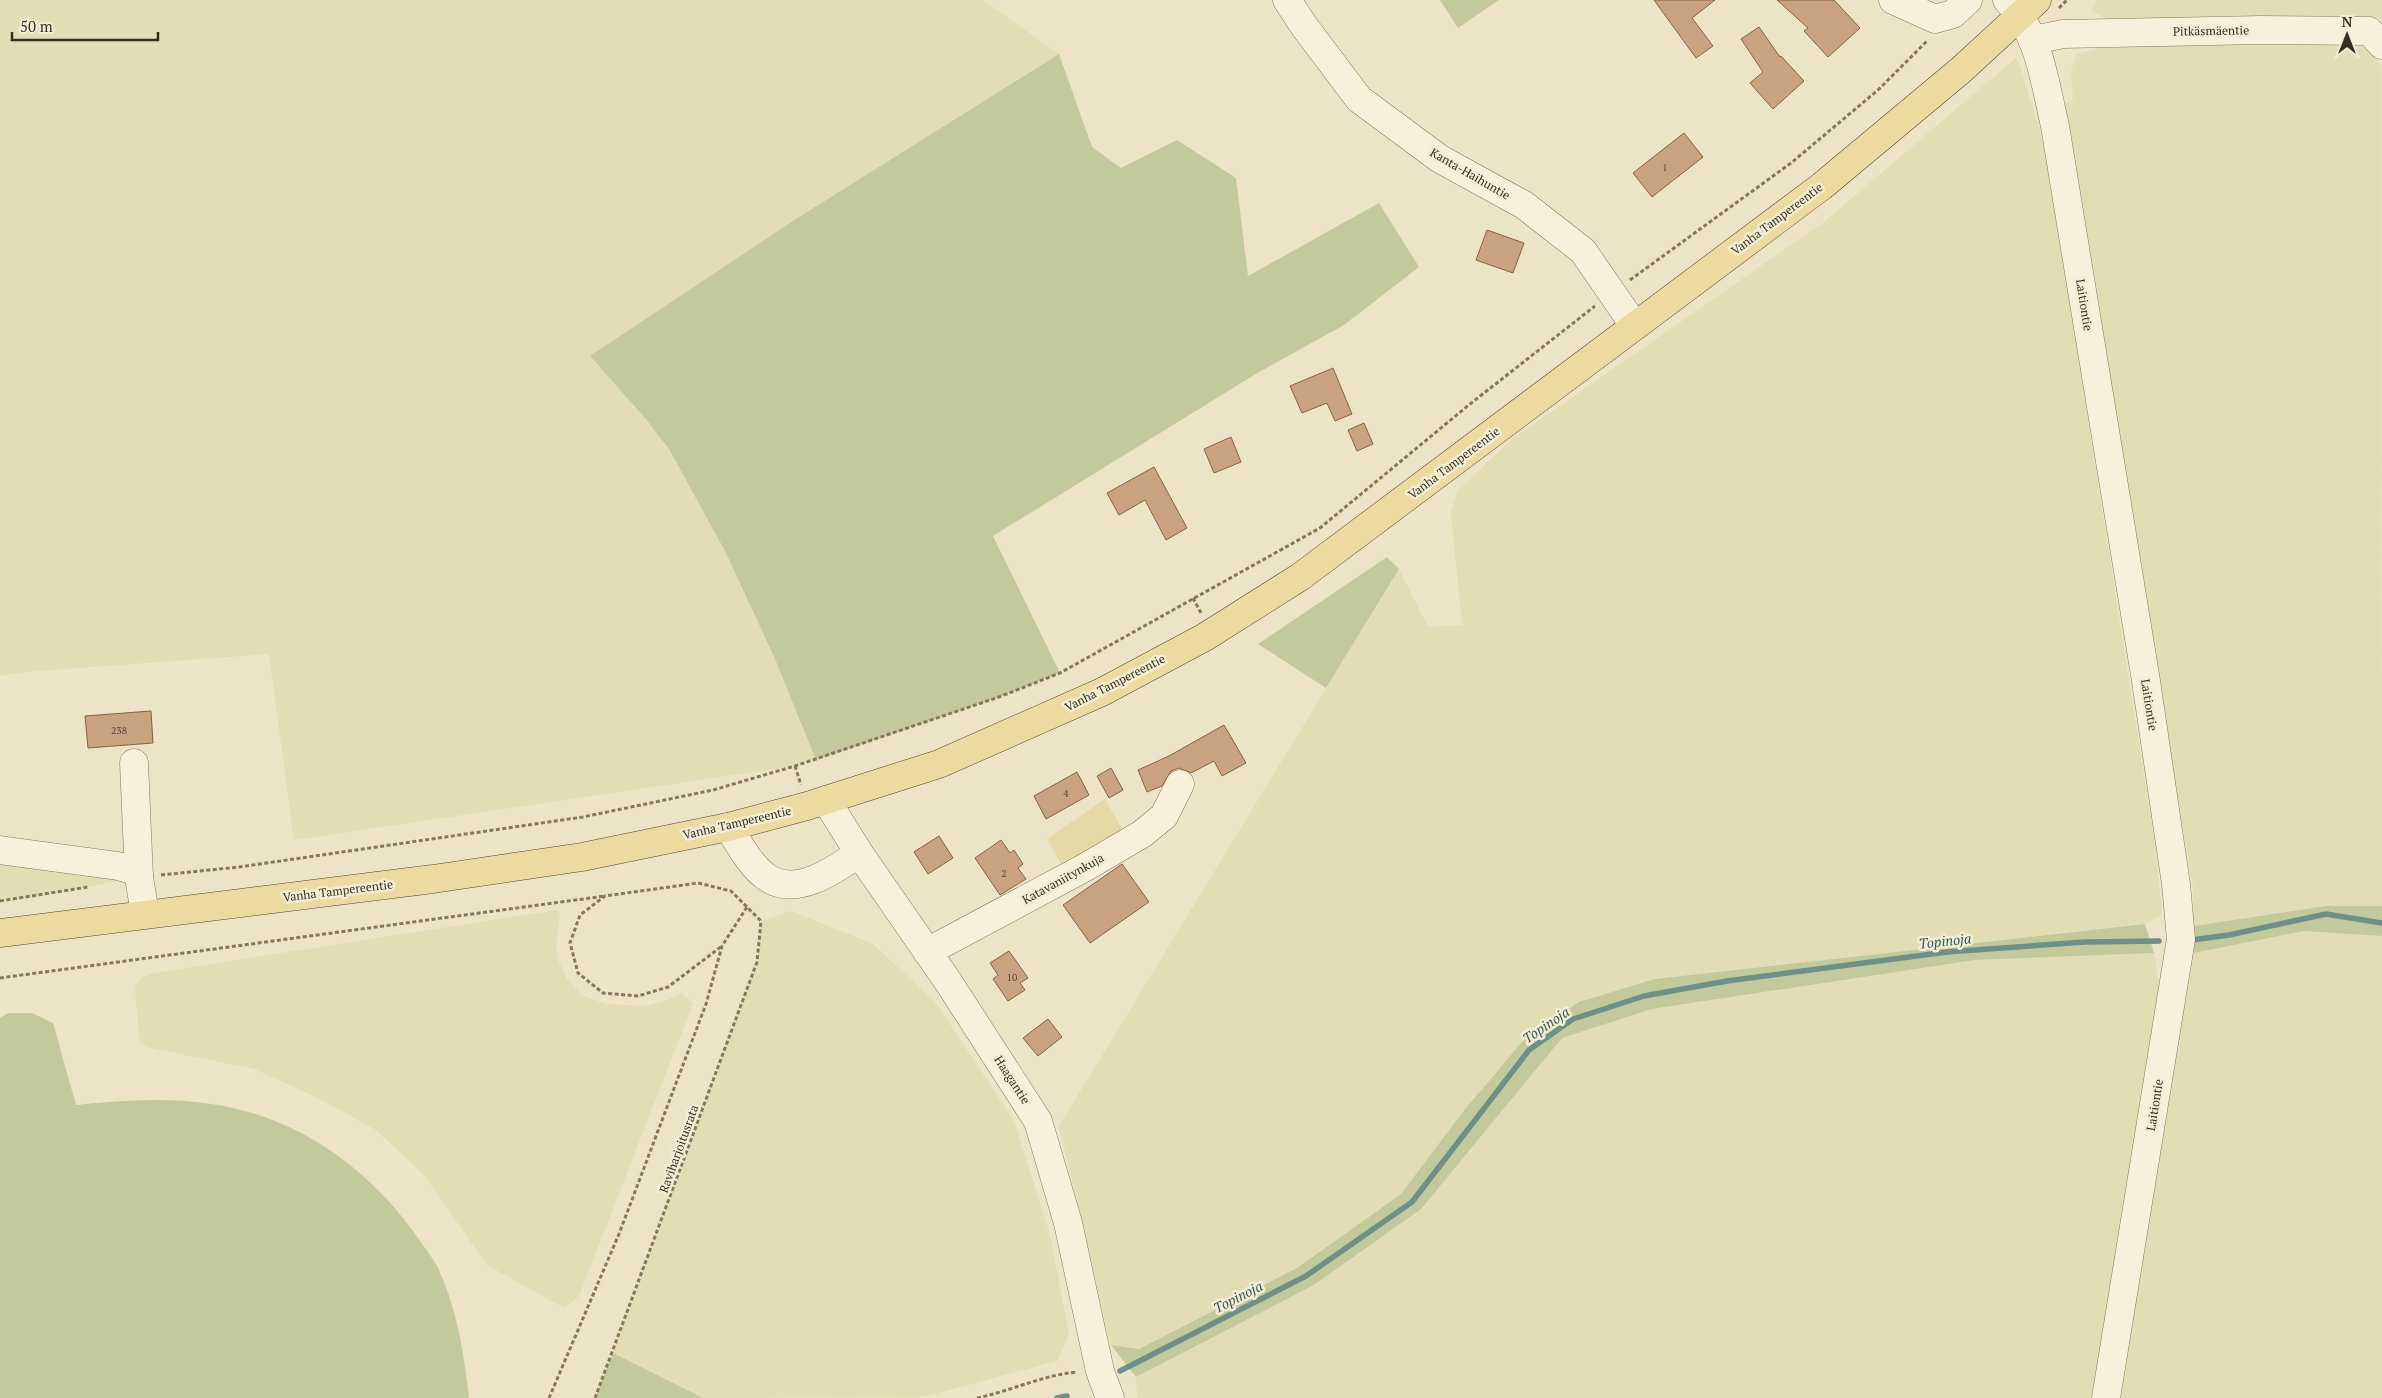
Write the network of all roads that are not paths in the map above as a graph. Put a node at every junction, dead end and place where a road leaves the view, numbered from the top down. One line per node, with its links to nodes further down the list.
1 (1287, 0): 7 (street, Kanta-Haihuntie)
2 (1893, 0): 4 (street)
3 (2022, 5): 5 (street, Laitiontie); 7 (main road, Vanha Tampereentie)
4 (1961, 7)
5 (2034, 40): 6 (street, Pitkäsmäentie); 19 (street, Laitiontie)
6 (2382, 45)
7 (1634, 325): 10 (main road, Vanha Tampereentie)
8 (134, 762): 14 (street)
9 (1180, 784): 17 (street, Katavaniitynkuja)
10 (826, 800): 11 (main road, Vanha Tampereentie); 13 (street, Haagantie)
11 (728, 827): 13 (street); 15 (main road, Vanha Tampereentie)
12 (0, 850): 14 (street)
13 (859, 854): 17 (street, Haagantie)
14 (139, 877): 15 (street)
15 (145, 914): 16 (main road, Vanha Tampereentie)
16 (0, 933)
17 (927, 952): 18 (street, Haagantie)
18 (1110, 1398)
19 (2106, 1398)

